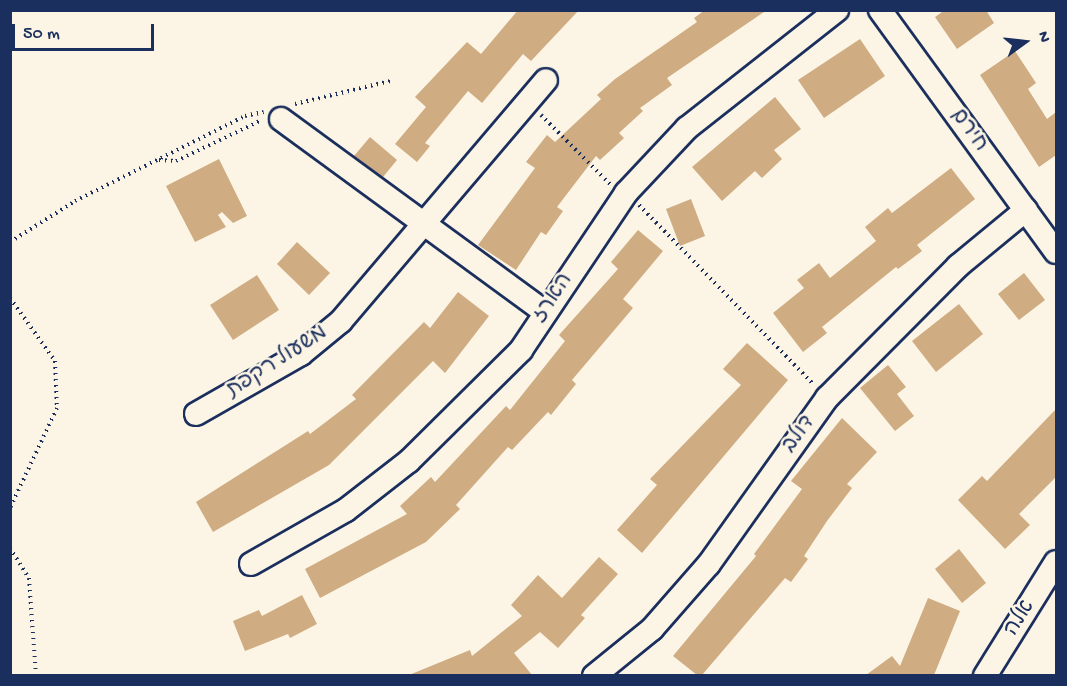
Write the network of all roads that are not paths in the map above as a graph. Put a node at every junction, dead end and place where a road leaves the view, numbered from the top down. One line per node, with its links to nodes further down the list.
1 (837, 10): 8 (street, הארז)
2 (880, 10): 5 (street, חירם)
3 (546, 80): 6 (street, משעול רקפת)
4 (280, 112): 6 (street)
5 (1026, 210): 7 (street, חירם); 12 (street, דולב)
6 (425, 224): 8 (street); 9 (street, משעול רקפת)
7 (1056, 252)
8 (545, 312): 11 (street, הארז)
9 (196, 414)
10 (1056, 562): 13 (street, אלה)
11 (251, 564)
12 (594, 675)
13 (985, 675)

